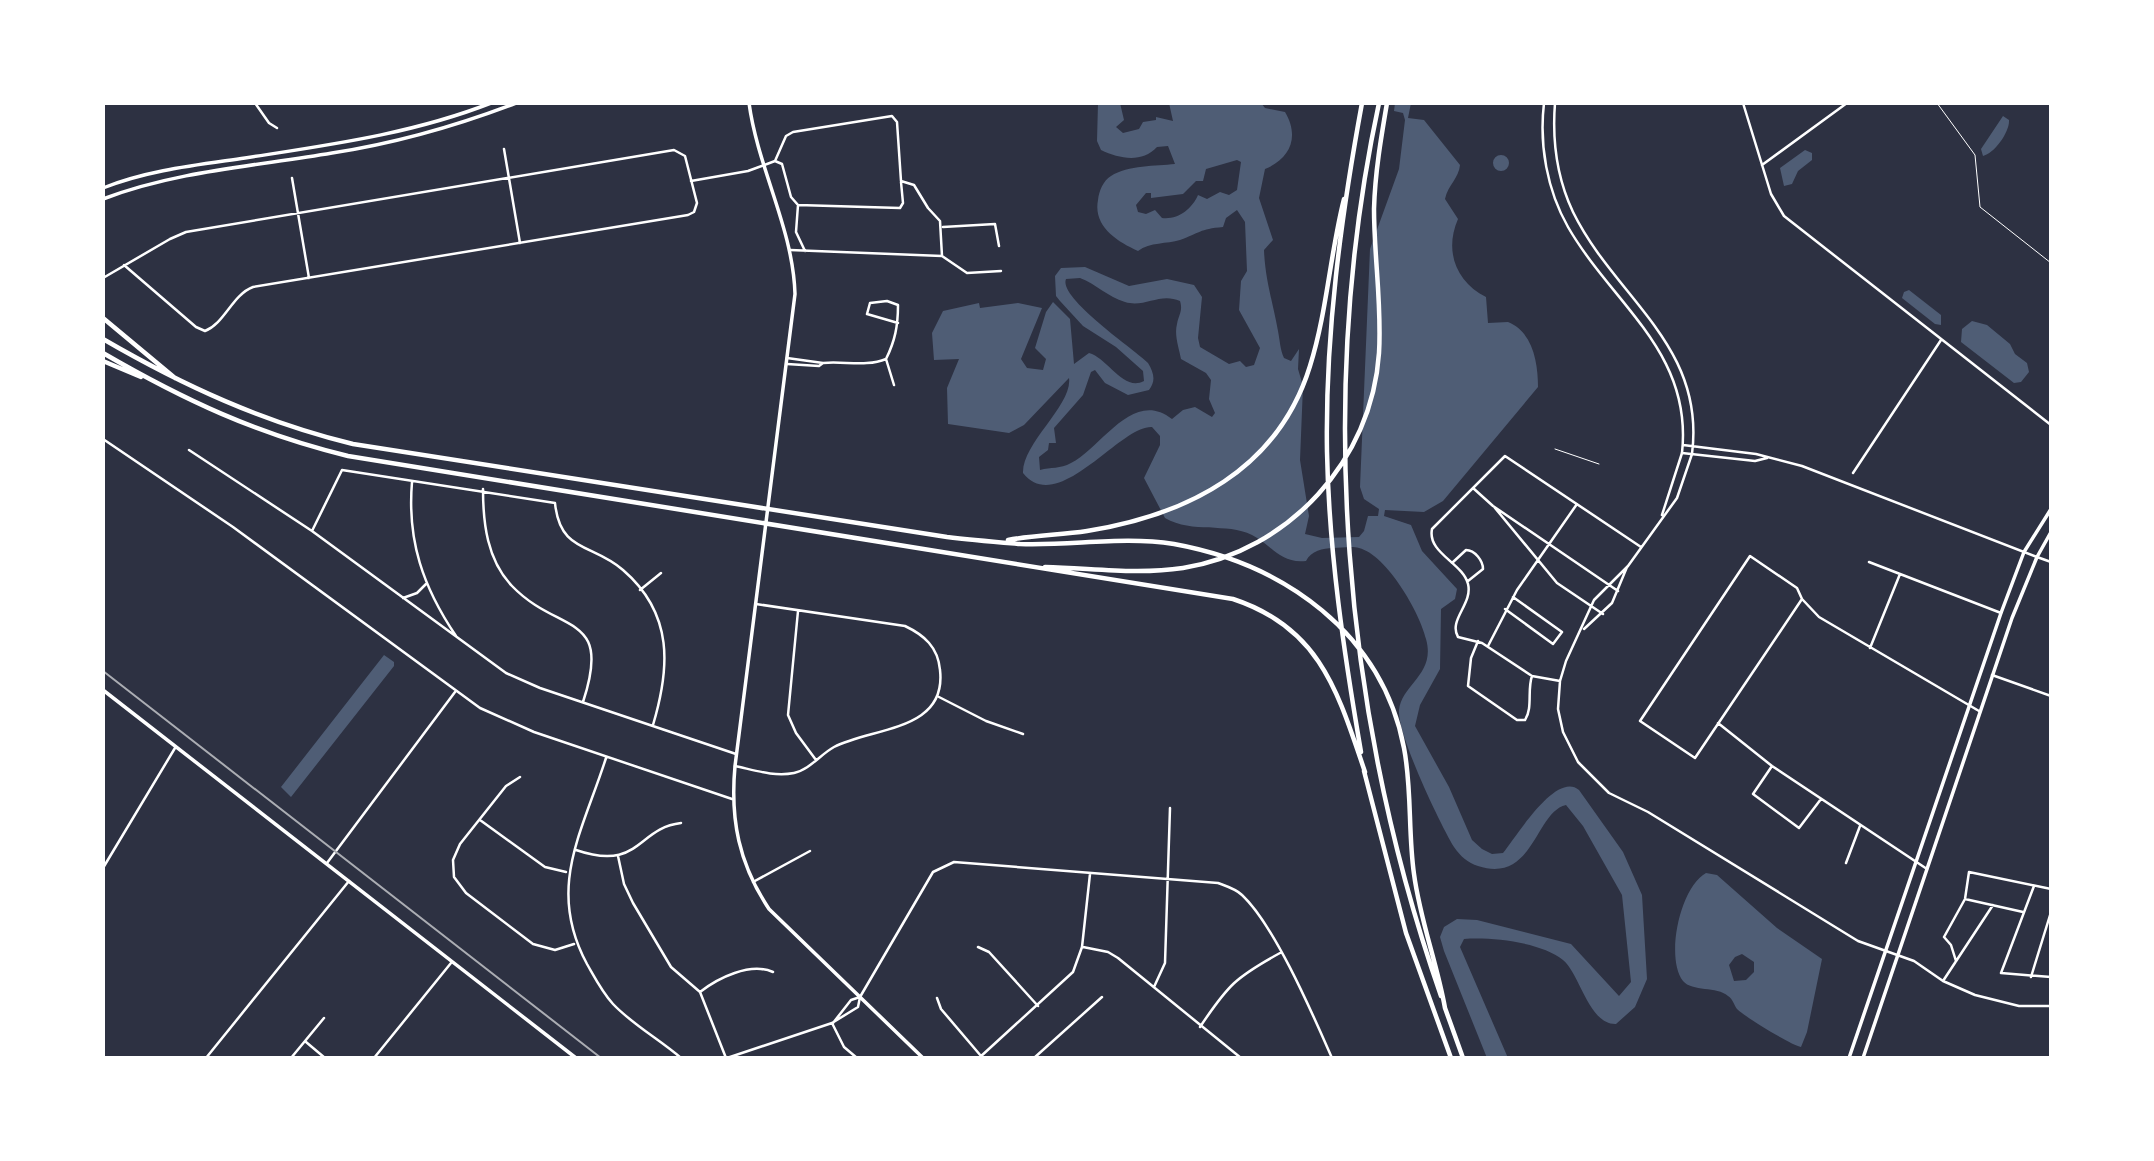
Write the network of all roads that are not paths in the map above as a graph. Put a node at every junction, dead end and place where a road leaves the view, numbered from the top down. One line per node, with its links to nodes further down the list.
1 (255, 103): 13 (street)
2 (491, 103): 23 (main road)
3 (516, 103): 24 (main road)
4 (749, 103): 17 (main road)
5 (1362, 103): 18 (highway)
6 (1379, 103): 168 (highway)
7 (1387, 103): 80 (highway)
8 (1544, 103): 53 (street)
9 (1555, 103): 54 (street)
10 (1743, 103): 16 (street)
11 (1847, 103): 16 (street)
12 (1937, 103): 33 (lane)
13 (277, 128)
14 (504, 149): 19 (street)
15 (775, 161): 17 (street); 22 (street); 25 (street)
16 (1762, 165): 41 (street)
17 (762, 166): 21 (street); 30 (main road)
18 (1350, 175): 71 (highway); 122 (highway)
19 (509, 177): 21 (street); 26 (street); 28 (street)
20 (292, 178): 26 (street)
21 (691, 181): 28 (street)
22 (901, 181): 25 (street); 27 (street)
23 (103, 188)
24 (103, 199)
25 (798, 205): 31 (street)
26 (298, 213): 34 (street); 37 (street)
27 (943, 227): 29 (street); 32 (street)
28 (520, 243): 37 (street)
29 (999, 246)
30 (790, 250): 31 (street); 43 (main road)
31 (805, 251): 32 (street)
32 (942, 256): 35 (street)
33 (2051, 263)
34 (124, 265): 36 (street); 37 (street)
35 (1001, 271)
36 (103, 278)
37 (309, 278)
38 (103, 318): 49 (highway)
39 (898, 323): 39 (street); 44 (street)
40 (103, 339): 49 (highway)
41 (1941, 340): 51 (street); 61 (street)
42 (103, 353): 48 (highway)
43 (788, 358): 46 (street); 47 (main road)
44 (886, 359): 46 (street); 50 (street)
45 (103, 361): 48 (highway)
46 (823, 363): 47 (street)
47 (787, 364): 92 (main road)
48 (148, 379): 80 (highway)
49 (178, 381): 71 (highway)
50 (894, 385)
51 (2051, 425)
52 (103, 439): 107 (street)
53 (1682, 444): 54 (street); 57 (street)
54 (1693, 446): 58 (street); 59 (street)
55 (1555, 449): 60 (lane)
56 (190, 450): 69 (street)
57 (1682, 453): 58 (street); 68 (street)
58 (1692, 454): 59 (street); 68 (street)
59 (1767, 458): 74 (street)
60 (1600, 464)
61 (1853, 473)
62 (412, 481): 64 (street); 69 (street); 86 (street)
63 (1472, 487): 65 (street); 66 (street); 79 (street)
64 (483, 489): 87 (street); 110 (street)
65 (1577, 504): 72 (street); 73 (street)
66 (1493, 506): 72 (street); 76 (street)
67 (2051, 509): 74 (main road)
68 (1661, 518): 73 (street)
69 (312, 531): 90 (street)
70 (2051, 532): 75 (main road)
71 (1004, 541): 168 (highway)
72 (1550, 544): 76 (street); 85 (street)
73 (1641, 547): 81 (street)
74 (2024, 552): 75 (street); 96 (main road)
75 (2037, 557): 78 (street); 103 (main road)
76 (1539, 560): 89 (street); 93 (street)
77 (1870, 562): 83 (street)
78 (2051, 562)
79 (1452, 563): 84 (street); 84 (street)
80 (1037, 566): 122 (highway)
81 (1628, 566): 85 (street); 88 (street)
82 (661, 573): 87 (street)
83 (1900, 574): 96 (street); 102 (street)
84 (1467, 581): 100 (street)
85 (1608, 583): 88 (street); 93 (street)
86 (426, 584): 90 (street); 99 (street)
87 (640, 590): 114 (street)
88 (1618, 591): 97 (street)
89 (1513, 597): 94 (street); 94 (street)
90 (403, 598): 99 (street)
91 (1802, 599): 102 (street); 113 (street); 113 (street)
92 (755, 604): 95 (street); 117 (main road)
93 (1592, 606): 97 (street); 98 (street)
94 (1505, 609): 101 (street)
95 (798, 610): 109 (street); 119 (street)
96 (2001, 613): 111 (main road)
97 (1603, 614): 98 (street)
98 (1582, 631): 105 (street)
99 (458, 639): 110 (street)
100 (1478, 641): 101 (street); 104 (street)
101 (1488, 646): 104 (street)
102 (1870, 648): 111 (street)
103 (1992, 675): 108 (street); 112 (main road)
104 (1532, 676): 105 (street)
105 (1560, 681): 152 (street)
106 (103, 690): 116 (main road)
107 (455, 692): 118 (street); 133 (street)
108 (2051, 696)
109 (939, 697): 115 (street); 119 (street)
110 (583, 702): 114 (street)
111 (1969, 706): 112 (street); 135 (main road)
112 (1980, 712): 137 (main road)
113 (1718, 723): 121 (street)
114 (653, 725): 117 (street)
115 (1023, 734)
116 (176, 747): 133 (main road); 136 (street)
117 (736, 754): 120 (main road)
118 (606, 758): 124 (street); 130 (street)
119 (816, 760): 120 (street)
120 (735, 766): 124 (main road)
121 (1772, 766): 125 (street); 125 (street)
122 (1365, 772): 186 (highway)
123 (520, 777): 127 (street)
124 (732, 799): 142 (main road)
125 (1821, 799): 129 (street)
126 (1170, 808): 140 (street)
127 (480, 820): 138 (street); 149 (street)
128 (681, 823): 132 (street)
129 (1860, 826): 134 (street); 135 (street)
130 (576, 850): 132 (street); 138 (street)
131 (810, 851): 142 (street)
132 (618, 856): 162 (street)
133 (327, 863): 141 (main road)
134 (1846, 863)
135 (1916, 863): 137 (street); 152 (main road)
136 (103, 868)
137 (1927, 869): 154 (main road)
138 (568, 872): 149 (street)
139 (1090, 873): 140 (street); 151 (street); 163 (street)
140 (1167, 879): 153 (street); 161 (street)
141 (349, 881): 155 (main road); 174 (street)
142 (753, 882): 163 (main road)
143 (2034, 886): 144 (street); 145 (street); 147 (street)
144 (2051, 889)
145 (1965, 899): 146 (street); 156 (street)
146 (1993, 905): 147 (street); 156 (street)
147 (2023, 912): 158 (street)
148 (2051, 912): 158 (street)
149 (576, 943): 179 (street)
150 (978, 947): 166 (street)
151 (1082, 947): 161 (street); 166 (street)
152 (1885, 952): 154 (street); 188 (main road)
153 (1280, 953): 171 (street); 185 (street)
154 (1898, 956): 160 (street); 189 (main road)
155 (452, 961): 177 (street); 178 (main road)
156 (1956, 961): 160 (street)
157 (773, 972): 162 (street)
158 (2031, 977): 159 (street)
159 (2051, 977)
160 (1943, 981): 167 (street)
161 (1154, 988): 171 (street)
162 (700, 992): 180 (street)
163 (860, 997): 170 (street); 170 (street); 182 (main road)
164 (1102, 997): 183 (street)
165 (937, 998): 173 (street)
166 (1038, 1006): 173 (street)
167 (2051, 1006)
168 (1445, 1008): 187 (highway)
169 (324, 1018): 172 (street)
170 (832, 1023): 180 (street); 181 (street)
171 (1200, 1027): 184 (street)
172 (305, 1041): 175 (street); 176 (street)
173 (980, 1057)
174 (206, 1058)
175 (291, 1058)
176 (325, 1058)
177 (374, 1058)
178 (576, 1058)
179 (681, 1058)
180 (726, 1058)
181 (857, 1058)
182 (923, 1058)
183 (1034, 1058)
184 (1241, 1058)
185 (1332, 1058)
186 (1451, 1058)
187 (1463, 1058)
188 (1849, 1058)
189 (1863, 1058)

